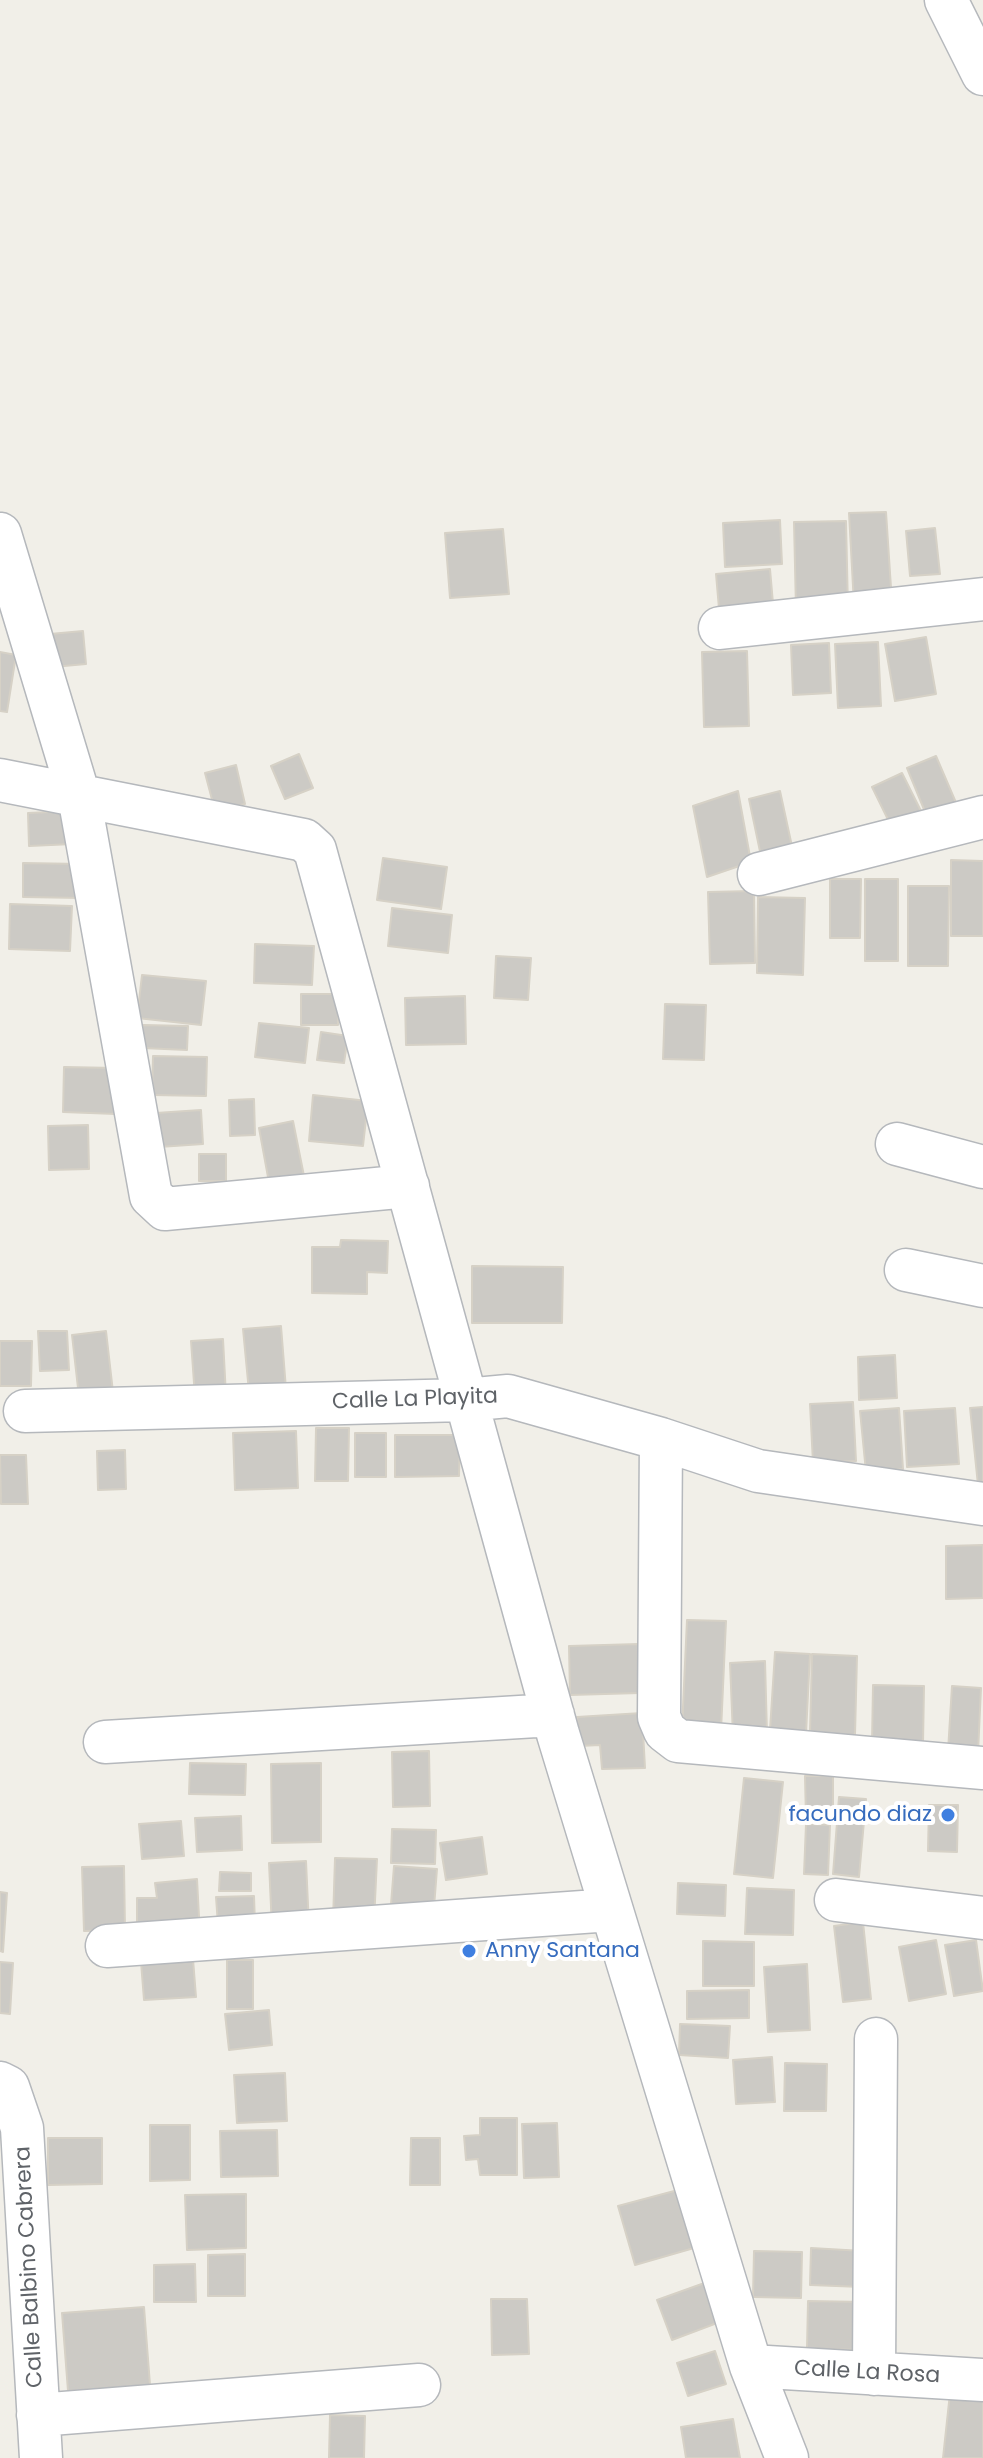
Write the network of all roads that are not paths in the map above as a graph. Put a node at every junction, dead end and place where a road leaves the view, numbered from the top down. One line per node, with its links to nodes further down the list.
1 (946, 0): 2 (street)
2 (983, 74)
3 (0, 534): 7 (street)
4 (983, 599): 5 (street)
5 (720, 628)
6 (0, 780): 7 (street)
7 (79, 796): 12 (street); 12 (street)
8 (983, 817): 9 (street)
9 (759, 874)
10 (897, 1144): 11 (street)
11 (983, 1167)
12 (408, 1186): 15 (street)
13 (906, 1270): 14 (street)
14 (983, 1286)
15 (465, 1400): 16 (street, Calle La Playita); 17 (street, Calle La Playita); 19 (street)
16 (25, 1411)
17 (661, 1439): 18 (street, Calle La Playita); 21 (street)
18 (983, 1504)
19 (553, 1715): 20 (street); 23 (street)
20 (105, 1742)
21 (983, 1768)
22 (836, 1900): 24 (street)
23 (611, 1910): 25 (street); 28 (street)
24 (983, 1918)
25 (107, 1946)
26 (876, 2039): 29 (street)
27 (0, 2083): 32 (street, Calle Balbino Cabrera)
28 (751, 2366): 29 (street, Calle La Rosa); 34 (street)
29 (874, 2374): 30 (street, Calle La Rosa)
30 (983, 2380)
31 (419, 2385): 32 (street)
32 (38, 2415): 33 (street, Calle Balbino Cabrera)
33 (41, 2458)
34 (787, 2458)

